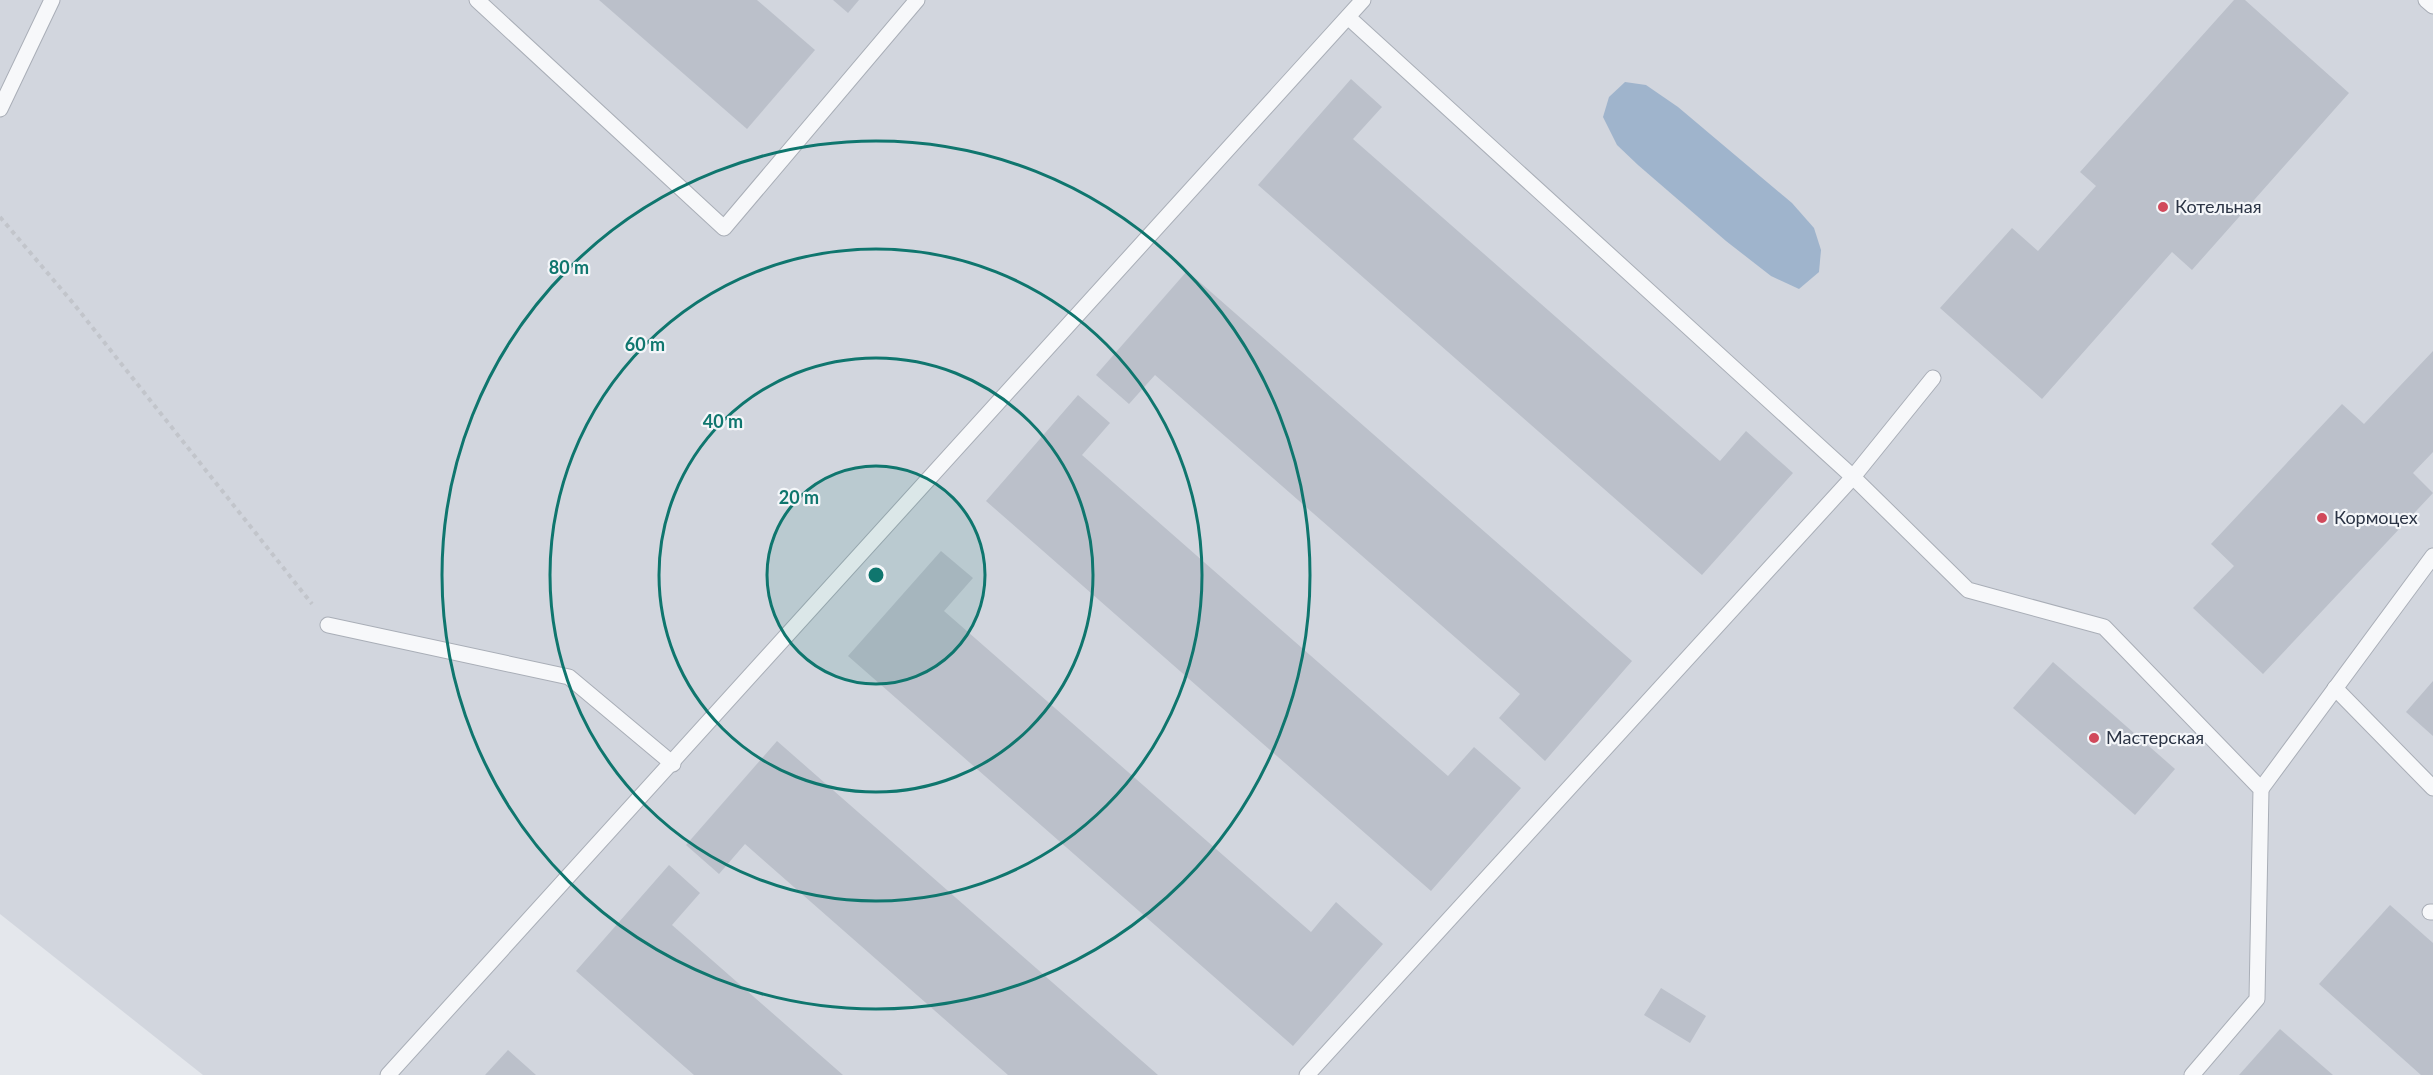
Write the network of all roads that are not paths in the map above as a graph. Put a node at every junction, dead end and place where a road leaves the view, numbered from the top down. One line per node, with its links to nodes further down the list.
1 (52, 0): 8 (lane)
2 (477, 0): 3 (lane)
3 (917, 0)
4 (1363, 0): 7 (lane)
5 (2426, 0): 6 (lane)
6 (2433, 6)
7 (1347, 17): 10 (lane); 14 (lane)
8 (0, 109)
9 (1933, 378): 10 (lane)
10 (1853, 477): 16 (lane); 18 (lane)
11 (2433, 556): 13 (lane)
12 (328, 625): 14 (lane)
13 (2335, 688): 15 (lane); 16 (lane)
14 (673, 764): 17 (lane)
15 (2433, 788)
16 (2261, 789): 19 (lane)
17 (388, 1075)
18 (1307, 1075)
19 (2192, 1075)

